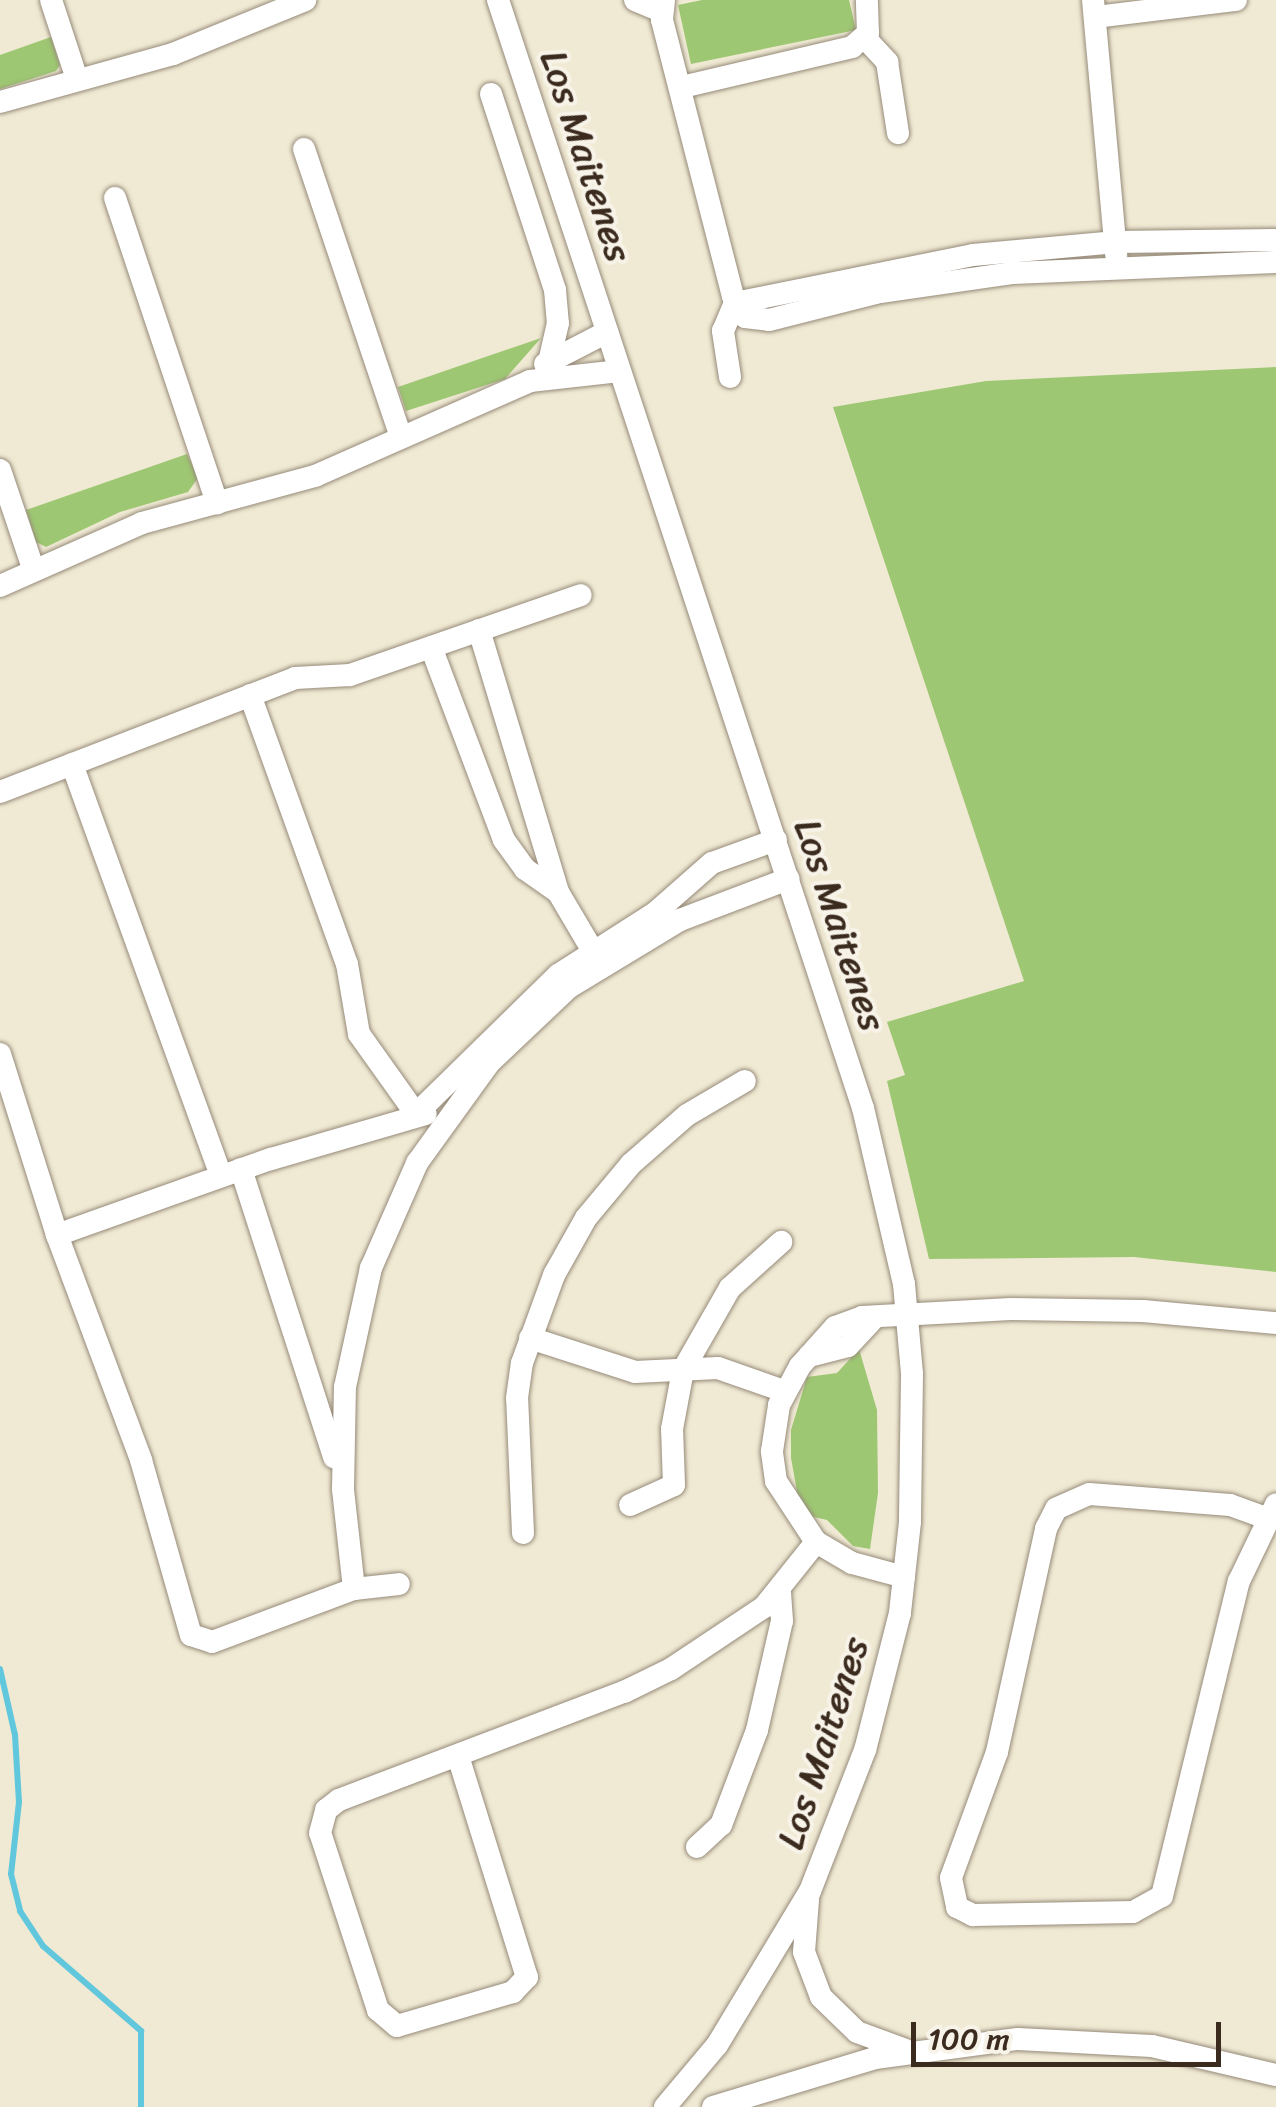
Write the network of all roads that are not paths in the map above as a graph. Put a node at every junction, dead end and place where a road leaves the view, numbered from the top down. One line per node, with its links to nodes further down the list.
1 (50, 0): 11 (street)
2 (305, 0): 8 (street)
3 (498, 0): 22 (street, Los Maitenes)
4 (635, 0): 7 (street)
5 (867, 0): 10 (street)
6 (1236, 0): 9 (street)
7 (662, 5): 12 (street)
8 (262, 8): 11 (street)
9 (1094, 8): 19 (street)
10 (865, 38): 12 (street); 15 (street)
11 (76, 79): 14 (street)
12 (682, 87): 21 (street)
13 (491, 94): 23 (street)
14 (0, 102)
15 (898, 133)
16 (304, 149): 27 (street)
17 (115, 198): 29 (street)
18 (1276, 240): 19 (street)
19 (1116, 253): 20 (street); 21 (street)
20 (1276, 262)
21 (735, 303): 25 (street)
22 (607, 332): 23 (street); 24 (street, Los Maitenes)
23 (549, 361): 26 (street)
24 (618, 371): 26 (street); 38 (street, Los Maitenes)
25 (730, 376)
26 (530, 382): 27 (street)
27 (400, 434): 29 (street)
28 (0, 470): 30 (street)
29 (217, 503): 30 (street)
30 (33, 568): 31 (street)
31 (0, 586)
32 (580, 595): 33 (street)
33 (480, 630): 34 (street); 40 (street)
34 (431, 647): 35 (street); 40 (street)
35 (250, 695): 36 (street); 44 (street)
36 (72, 764): 37 (street); 46 (street)
37 (0, 792)
38 (776, 840): 39 (street, Los Maitenes); 41 (street)
39 (788, 879): 41 (street); 49 (street, Los Maitenes)
40 (558, 892): 41 (street)
41 (597, 958): 44 (street); 45 (street)
42 (0, 1054): 47 (street)
43 (745, 1081): 51 (street)
44 (416, 1114): 45 (street); 46 (street)
45 (445, 1117): 55 (street)
46 (231, 1172): 47 (street); 54 (street)
47 (57, 1235): 63 (street)
48 (781, 1242): 52 (street)
49 (907, 1314): 50 (street); 53 (street); 61 (street, Los Maitenes)
50 (1276, 1323)
51 (530, 1338): 52 (street); 59 (street)
52 (682, 1370): 53 (street); 57 (street)
53 (784, 1391): 60 (street)
54 (317, 1396): 55 (street); 56 (street)
55 (344, 1402): 56 (street)
56 (343, 1489): 63 (street)
57 (630, 1505)
58 (1271, 1511): 58 (street)
59 (523, 1533)
60 (816, 1542): 61 (street); 64 (street)
61 (904, 1576): 67 (street, Los Maitenes)
62 (399, 1584): 63 (street)
63 (354, 1589)
64 (780, 1592): 65 (street); 66 (street)
65 (458, 1756): 65 (street)
66 (697, 1847)
67 (810, 1891): 68 (street, Los Maitenes); 71 (street, Los Maitenes)
68 (909, 2050): 69 (street); 70 (street)
69 (1276, 2075)
70 (778, 2088): 72 (street); 73 (street)
71 (665, 2107)
72 (712, 2107)
73 (747, 2107)

